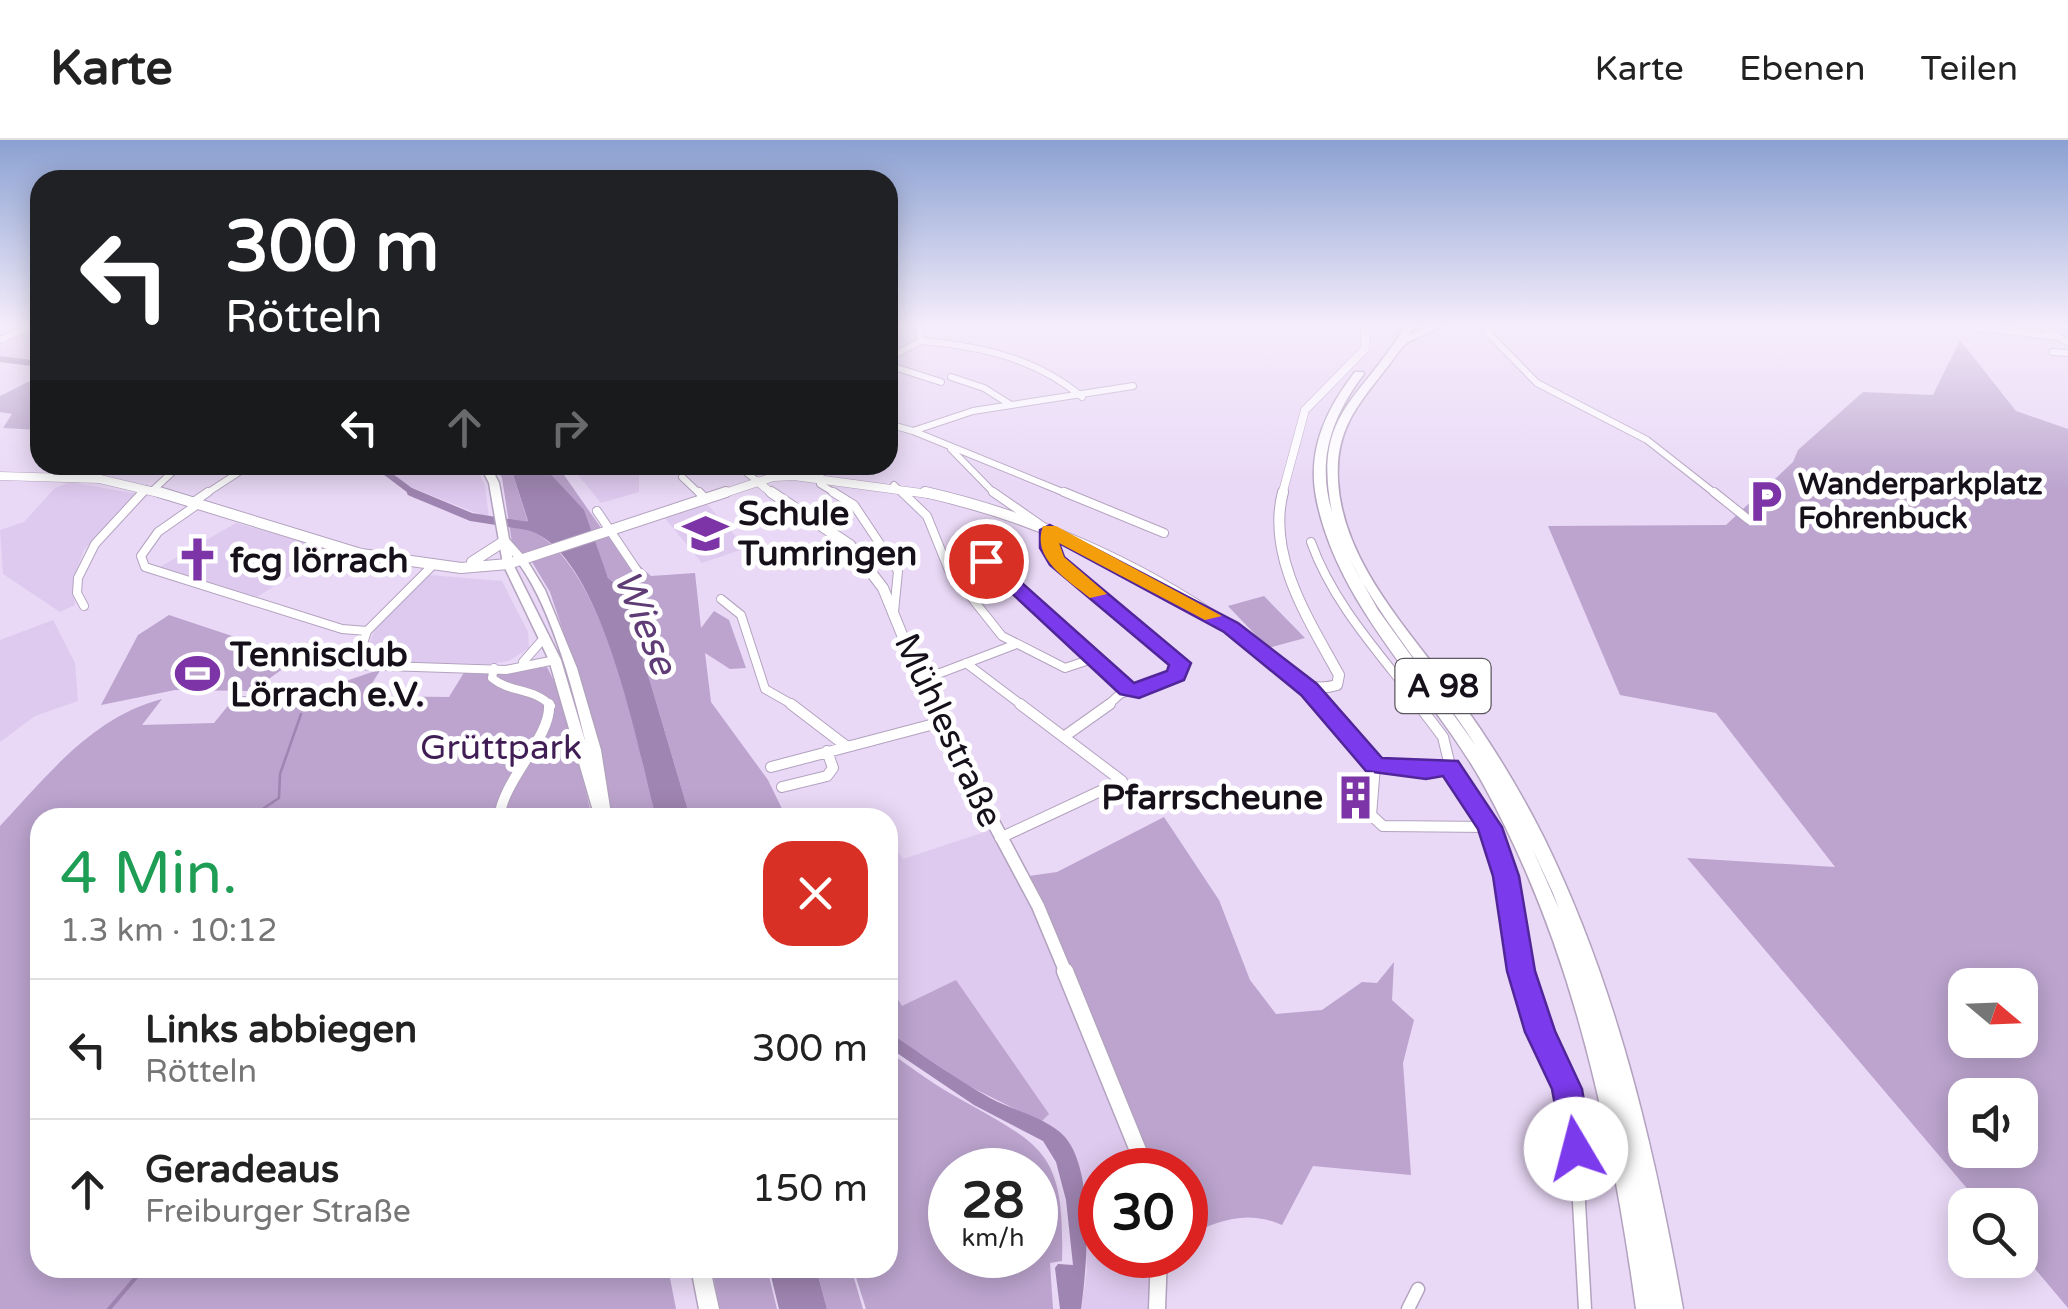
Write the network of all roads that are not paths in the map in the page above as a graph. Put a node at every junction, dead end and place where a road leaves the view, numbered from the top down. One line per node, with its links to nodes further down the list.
1 (938, 381): 8 (street)
2 (963, 381): 11 (street)
3 (1057, 381): 10 (street)
4 (1333, 381): 56 (street)
5 (1353, 381): 35 (highway, A 98)
6 (1367, 381): 35 (highway, A 98)
7 (1536, 381): 29 (street)
8 (941, 382)
9 (1133, 386): 10 (street)
10 (1082, 397): 11 (street)
11 (1012, 406): 13 (street)
12 (898, 427): 13 (street)
13 (913, 431): 14 (street)
14 (951, 449): 30 (street); 33 (street)
15 (167, 475): 25 (street)
16 (236, 475): 27 (street)
17 (489, 475): 32 (main road)
18 (749, 475): 23 (street)
19 (781, 476): 22 (street); 23 (street)
20 (682, 477): 26 (street)
21 (0, 479): 25 (street)
22 (820, 479): 24 (street); 34 (street)
23 (757, 482): 26 (street); 37 (street, Mühlestraße)
24 (894, 486): 30 (street); 41 (street)
25 (148, 490): 27 (street); 44 (street)
26 (706, 499): 31 (street)
27 (195, 503): 38 (street); 46 (street)
28 (597, 511): 31 (street)
29 (1749, 520)
30 (1046, 528): 55 (street); 56 (street)
31 (611, 532): 39 (street); 42 (street)
32 (501, 533): 39 (main road); 40 (street)
33 (1164, 533)
34 (875, 540): 37 (street); 45 (street)
35 (1341, 541): 68 (highway, A 98)
36 (1311, 542): 63 (street)
37 (852, 549): 45 (street, Mühlestraße)
38 (436, 564): 40 (street); 46 (street)
39 (512, 564): 40 (street); 47 (main road); 49 (main road)
40 (477, 565)
41 (949, 570): 48 (street); 50 (street)
42 (642, 578)
43 (721, 598): 59 (street)
44 (81, 602)
45 (894, 612): 54 (street, Mühlestraße)
46 (367, 631): 53 (street)
47 (546, 637): 49 (main road); 51 (street)
48 (1014, 645): 50 (street); 52 (street)
49 (558, 656): 51 (street); 53 (street); 66 (main road)
50 (1092, 658): 55 (street)
51 (523, 662): 53 (street)
52 (966, 664): 54 (street); 58 (street)
53 (494, 668): 65 (street)
54 (922, 680): 57 (street, Mühlestraße)
55 (1128, 689): 58 (street)
56 (1309, 690): 61 (street)
57 (938, 724): 59 (street); 69 (street, Mühlestraße)
58 (1065, 736): 69 (street)
59 (846, 746): 60 (street)
60 (827, 751): 62 (street); 64 (street)
61 (1375, 766): 63 (street); 67 (street)
62 (771, 767)
63 (1449, 767): 67 (street)
64 (782, 787)
65 (500, 808)
66 (600, 808)
67 (1490, 827): 77 (street)
68 (1526, 835): 78 (highway, A 98); 79 (highway, A 98)
69 (1000, 838): 70 (street, Mühlestraße)
70 (1137, 1148)
71 (703, 1278): 74 (main road)
72 (1159, 1278): 75 (street)
73 (1418, 1288): 76 (street)
74 (709, 1309)
75 (1157, 1309)
76 (1408, 1309)
77 (1585, 1309)
78 (1648, 1309)
79 (1671, 1309)

